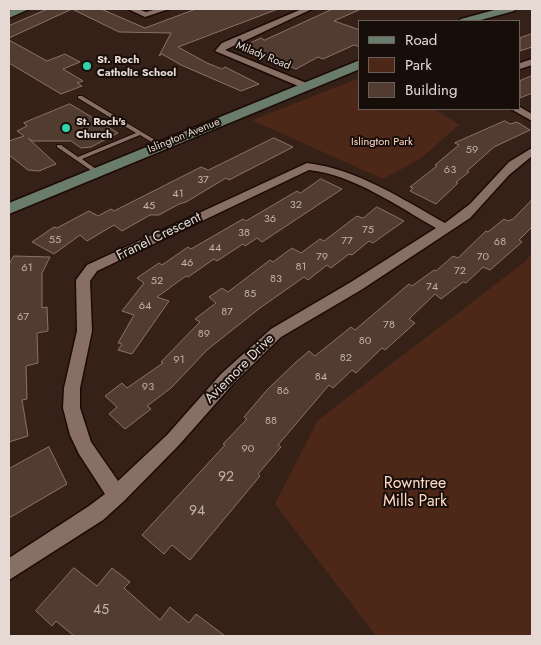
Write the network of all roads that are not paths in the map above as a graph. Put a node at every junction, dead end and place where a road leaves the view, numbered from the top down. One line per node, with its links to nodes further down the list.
1 (23, 9): 7 (main road)
2 (132, 9): 3 (street)
3 (165, 9)
4 (308, 9): 10 (street, Milady Road)
5 (510, 9): 6 (main road)
6 (493, 10): 8 (main road)
7 (9, 15)
8 (468, 20)
9 (358, 65): 10 (main road, Islington Avenue)
10 (306, 86): 16 (main road, Islington Avenue)
11 (80, 97): 14 (lane)
12 (518, 110): 13 (street)
13 (532, 118)
14 (141, 133): 16 (lane); 18 (lane)
15 (59, 146): 18 (lane)
16 (162, 146): 19 (main road, Islington Avenue)
17 (532, 151): 21 (street, Aviemore Drive)
18 (78, 159): 19 (lane)
19 (97, 172): 20 (main road, Islington Avenue)
20 (9, 209)
21 (446, 228): 22 (street, Aviemore Drive); 22 (street, Franel Crescent)
22 (117, 494): 23 (street, Aviemore Drive)
23 (9, 570)

